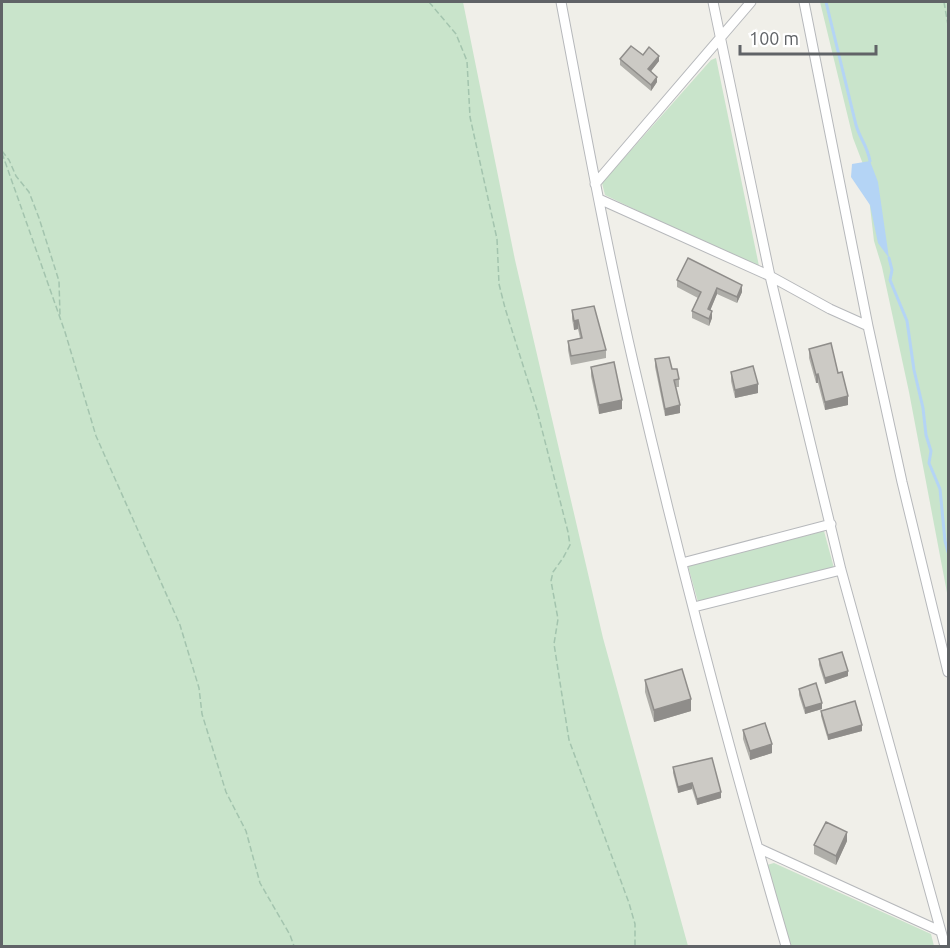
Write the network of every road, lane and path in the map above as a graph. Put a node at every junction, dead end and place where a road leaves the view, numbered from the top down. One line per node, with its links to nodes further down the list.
1 (429, 2): 23 (path)
2 (561, 2): 10 (street)
3 (713, 2): 8 (street)
4 (751, 2): 8 (street)
5 (804, 2): 14 (street)
6 (944, 2): 7 (path)
7 (948, 25)
8 (720, 37): 10 (street); 12 (street)
9 (2, 152): 13 (path); 13 (path)
10 (595, 184): 11 (street)
11 (599, 199): 12 (street); 16 (street)
12 (771, 276): 14 (street); 15 (street)
13 (60, 319): 22 (path)
14 (868, 326): 19 (street)
15 (831, 524): 16 (street); 17 (street)
16 (682, 563): 18 (street)
17 (841, 570): 18 (street); 21 (street)
18 (694, 607): 20 (street)
19 (948, 672)
20 (758, 848): 21 (street); 24 (street)
21 (940, 931): 25 (street)
22 (294, 946)
23 (634, 946)
24 (786, 946)
25 (945, 946)

